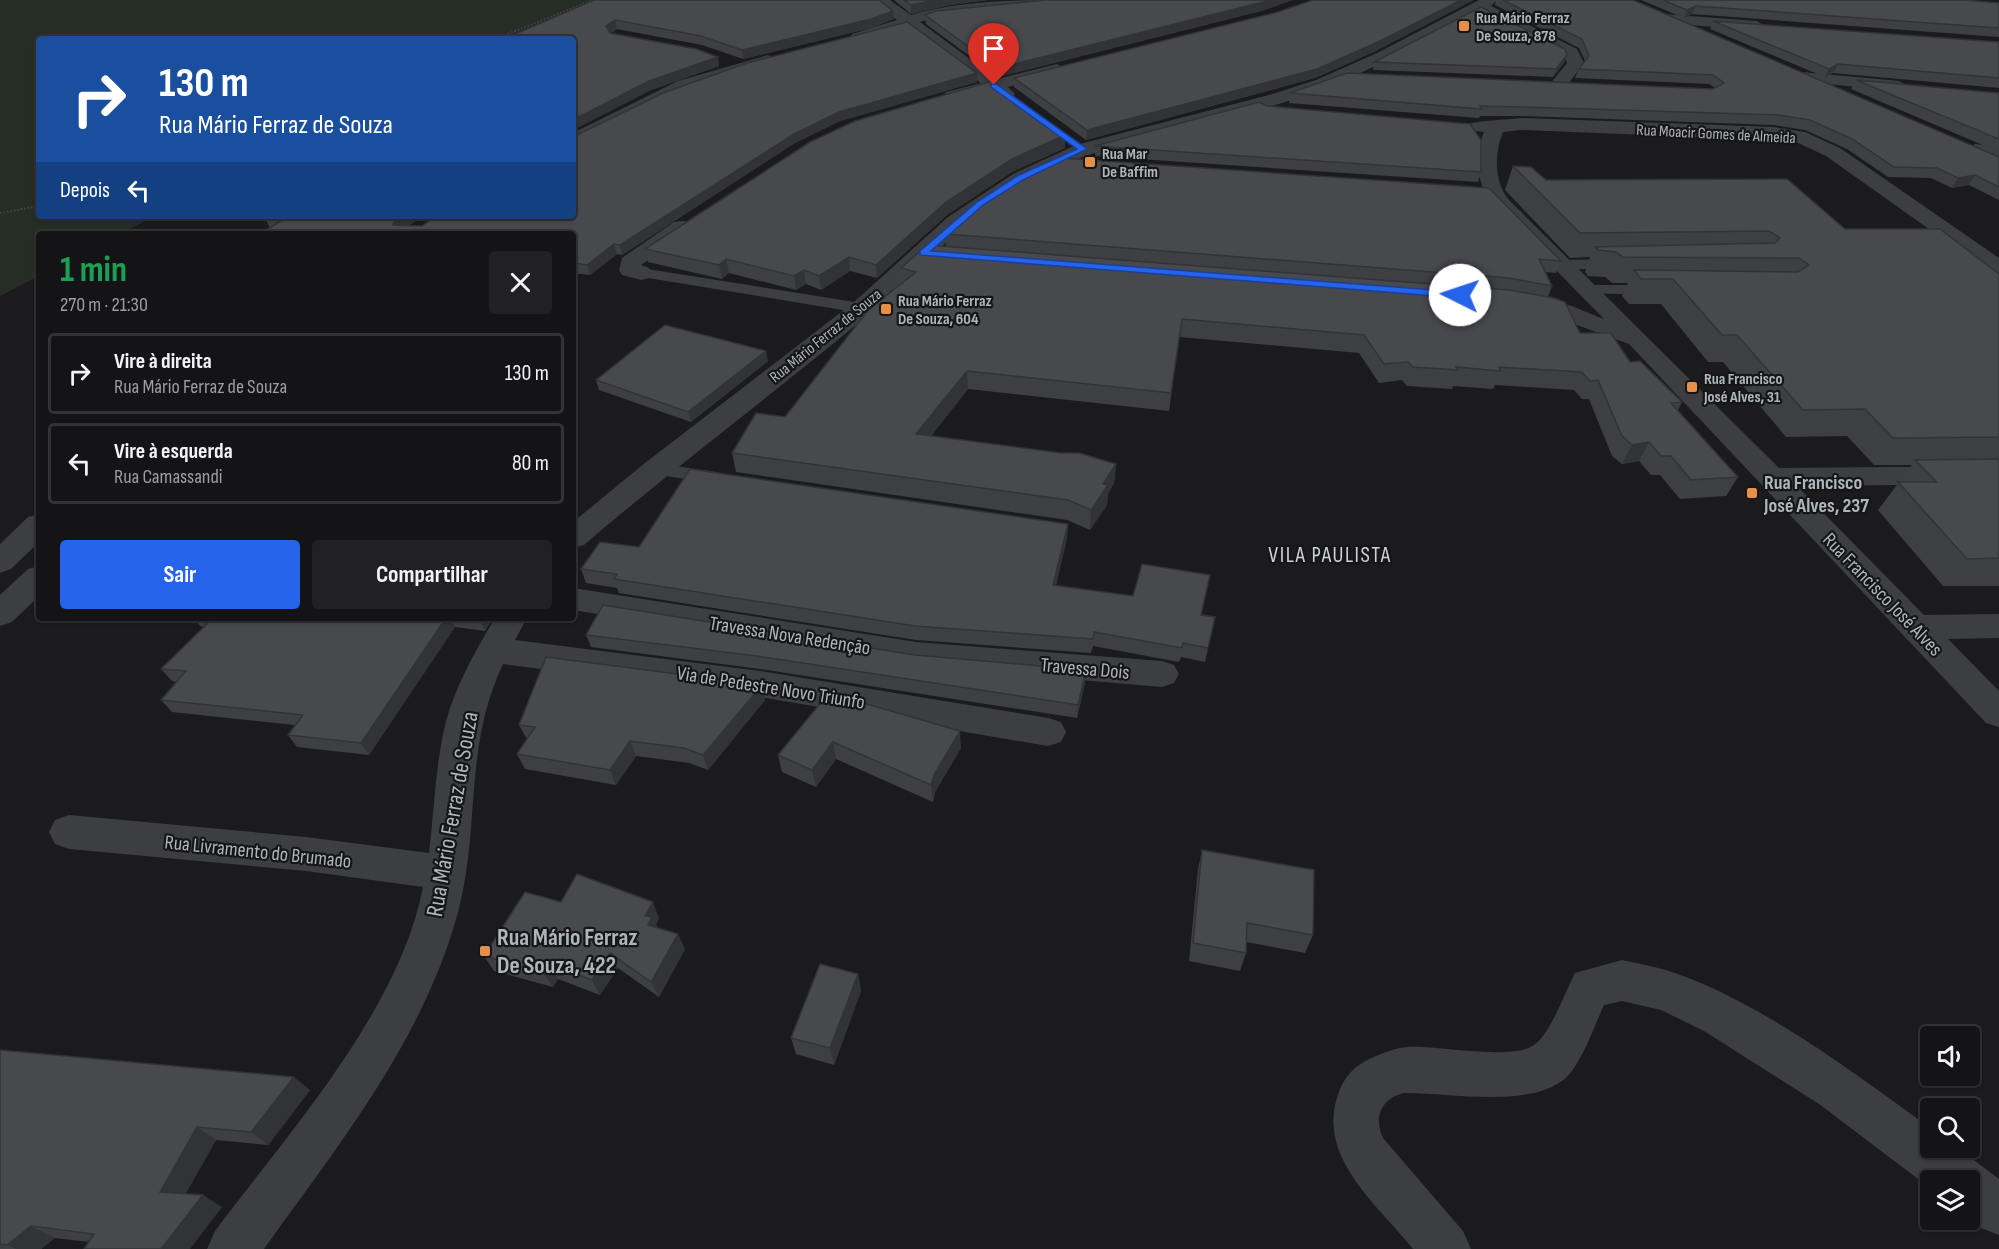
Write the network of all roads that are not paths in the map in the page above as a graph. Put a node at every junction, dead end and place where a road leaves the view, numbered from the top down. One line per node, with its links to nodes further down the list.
1 (880, 0): 6 (street)
2 (1065, 0): 6 (street)
3 (1485, 3): 14 (street, Rua Mário Ferraz de Souza); 17 (street)
4 (1646, 11): 5 (street)
5 (1663, 19): 7 (street); 9 (street)
6 (908, 21): 8 (street); 18 (street)
7 (1773, 27)
8 (843, 41)
9 (1716, 41)
10 (788, 55): 13 (street)
11 (722, 58): 13 (street)
12 (1078, 64): 18 (street)
13 (742, 66): 27 (street)
14 (1342, 76): 15 (street); 24 (street, Rua Mário Ferraz de Souza)
15 (1376, 78)
16 (1538, 84): 17 (street)
17 (1559, 84): 19 (street)
18 (994, 85): 21 (street); 23 (street)
19 (1582, 85)
20 (1918, 87): 22 (street)
21 (936, 100)
22 (1856, 100)
23 (1020, 104)
24 (1247, 107): 25 (street); 33 (street, Rua Mário Ferraz de Souza)
25 (1293, 111)
26 (582, 114): 27 (street)
27 (610, 120): 31 (street)
28 (1461, 124): 29 (street, Rua Moacir Gomes de Almeida)
29 (1496, 128): 40 (street, Rua Francisco José Alves); 42 (street, Rua Moacir Gomes de Almeida)
30 (1065, 136): 33 (street)
31 (576, 138)
32 (1953, 141): 34 (street)
33 (1083, 149): 36 (street, Rua Mário Ferraz de Souza)
34 (1975, 150): 35 (street); 37 (street)
35 (1999, 153)
36 (1051, 161): 38 (street); 47 (street, Rua Mário Ferraz de Souza)
37 (1999, 161)
38 (1096, 164)
39 (694, 219): 43 (street)
40 (1563, 264): 41 (lane); 44 (street, Rua Francisco José Alves)
41 (1631, 264)
42 (1999, 268)
43 (641, 273): 47 (lane)
44 (1589, 290): 45 (lane); 48 (street, Rua Francisco José Alves)
45 (1669, 290)
46 (1504, 299): 48 (street)
47 (861, 308): 49 (street, Rua Mário Ferraz de Souza)
48 (1641, 342): 51 (street, Rua Francisco José Alves)
49 (655, 470): 52 (lane); 54 (street, Rua Mário Ferraz de Souza)
50 (1999, 474): 51 (street)
51 (1772, 477): 60 (street, Rua Francisco José Alves)
52 (734, 480)
53 (36, 527): 55 (street)
54 (576, 536)
55 (0, 562)
56 (36, 580): 58 (street)
57 (576, 599): 62 (street, Travessa Nova Redenção)
58 (0, 614)
59 (1999, 626): 60 (street)
60 (1914, 627): 64 (street, Rua Francisco José Alves)
61 (502, 634): 65 (street, Via de Pedestre Novo Triunfo); 67 (street, Rua Mário Ferraz de Souza)
62 (1009, 662): 63 (street, Travessa Dois)
63 (1162, 674)
64 (1999, 713)
65 (1048, 732)
66 (69, 832): 67 (street, Rua Livramento do Brumado)
67 (446, 873): 71 (street, Rua Mário Ferraz de Souza)
68 (1946, 1170): 72 (street)
69 (1980, 1196): 70 (street)
70 (1999, 1210)
71 (233, 1249)
72 (1445, 1249)

